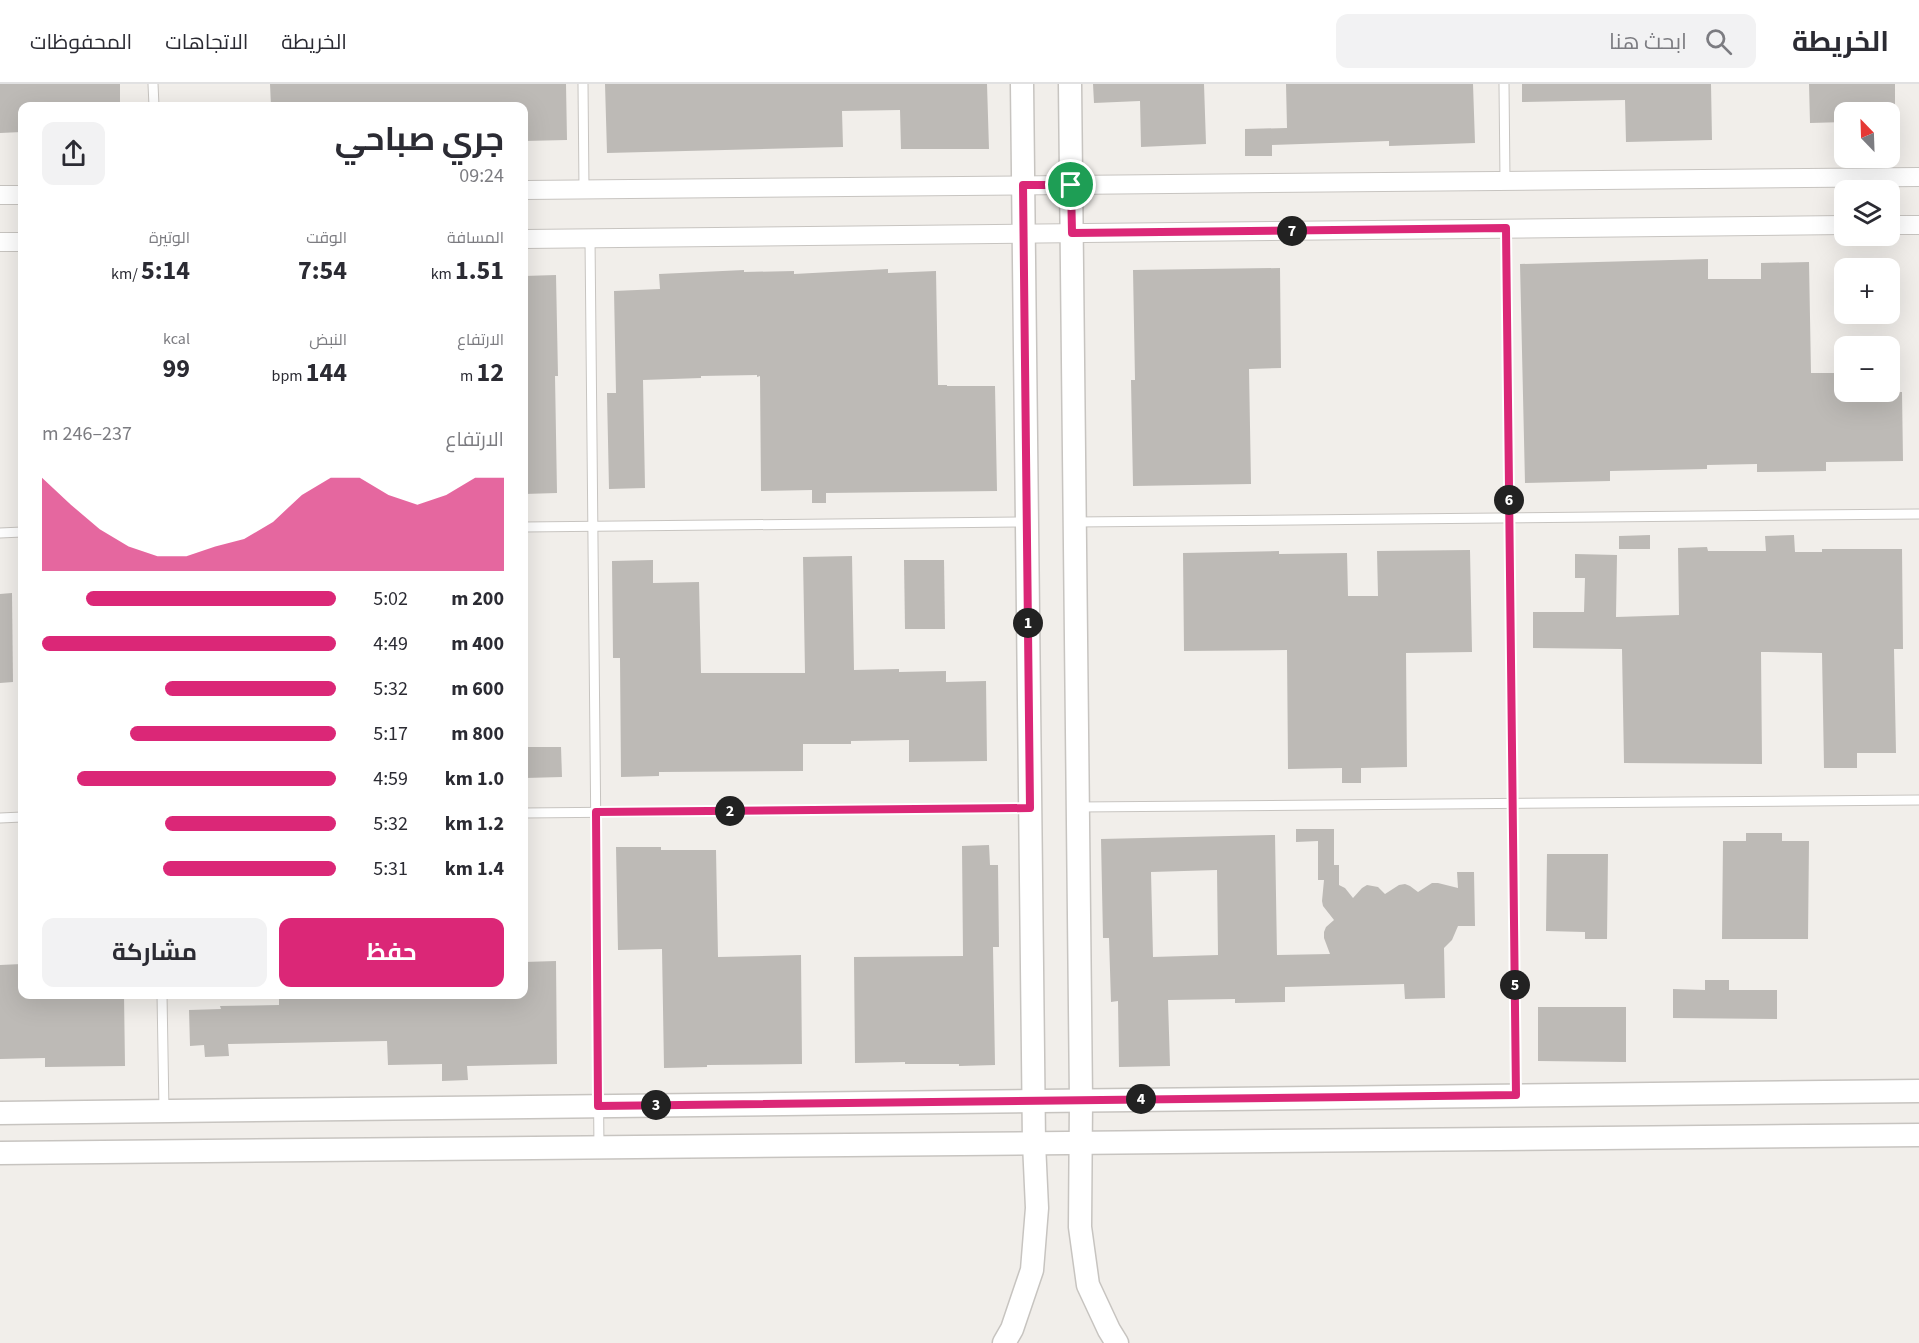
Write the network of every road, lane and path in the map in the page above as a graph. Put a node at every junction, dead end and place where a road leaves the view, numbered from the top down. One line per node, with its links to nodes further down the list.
1 (153, 84): 6 (lane)
2 (583, 84): 11 (lane)
3 (1022, 84): 9 (street)
4 (1070, 84): 10 (street)
5 (1504, 84): 8 (lane)
6 (154, 102)
7 (1919, 177): 8 (street)
8 (1505, 180): 10 (street)
9 (1023, 185): 10 (street); 11 (street); 19 (street)
10 (1071, 185): 20 (street)
11 (584, 189): 12 (street)
12 (528, 190)
13 (0, 195): 14 (street)
14 (18, 195)
15 (1834, 225): 18 (street)
16 (1900, 225): 17 (street)
17 (1919, 225)
18 (1506, 228): 20 (street); 26 (lane)
19 (1024, 233): 20 (street); 21 (street); 27 (street)
20 (1072, 233): 28 (street)
21 (591, 238): 22 (street); 30 (lane)
22 (528, 239)
23 (0, 242): 24 (street)
24 (18, 242)
25 (1919, 514): 26 (lane)
26 (1509, 518): 28 (lane); 34 (lane)
27 (1027, 522): 30 (lane); 36 (street)
28 (1075, 522): 35 (street)
29 (528, 527): 30 (lane)
30 (593, 527): 37 (lane)
31 (18, 532): 32 (lane)
32 (0, 533)
33 (1919, 800): 34 (lane)
34 (1513, 803): 35 (lane); 43 (lane)
35 (1078, 807): 44 (street)
36 (1030, 808): 37 (lane); 45 (street)
37 (596, 812): 38 (lane); 46 (lane)
38 (528, 813)
39 (0, 818): 40 (lane)
40 (18, 818)
41 (162, 999): 47 (lane)
42 (1919, 1091): 43 (street)
43 (1516, 1095): 44 (street)
44 (1081, 1100): 45 (street); 51 (street)
45 (1034, 1101): 46 (street); 50 (street)
46 (598, 1106): 47 (street); 52 (lane)
47 (164, 1111): 48 (street)
48 (0, 1113)
49 (1919, 1135): 51 (street)
50 (1034, 1143): 51 (street); 52 (street); 54 (street)
51 (1081, 1143): 55 (street)
52 (599, 1148): 53 (street)
53 (0, 1153)
54 (1004, 1343)
55 (1118, 1343)

